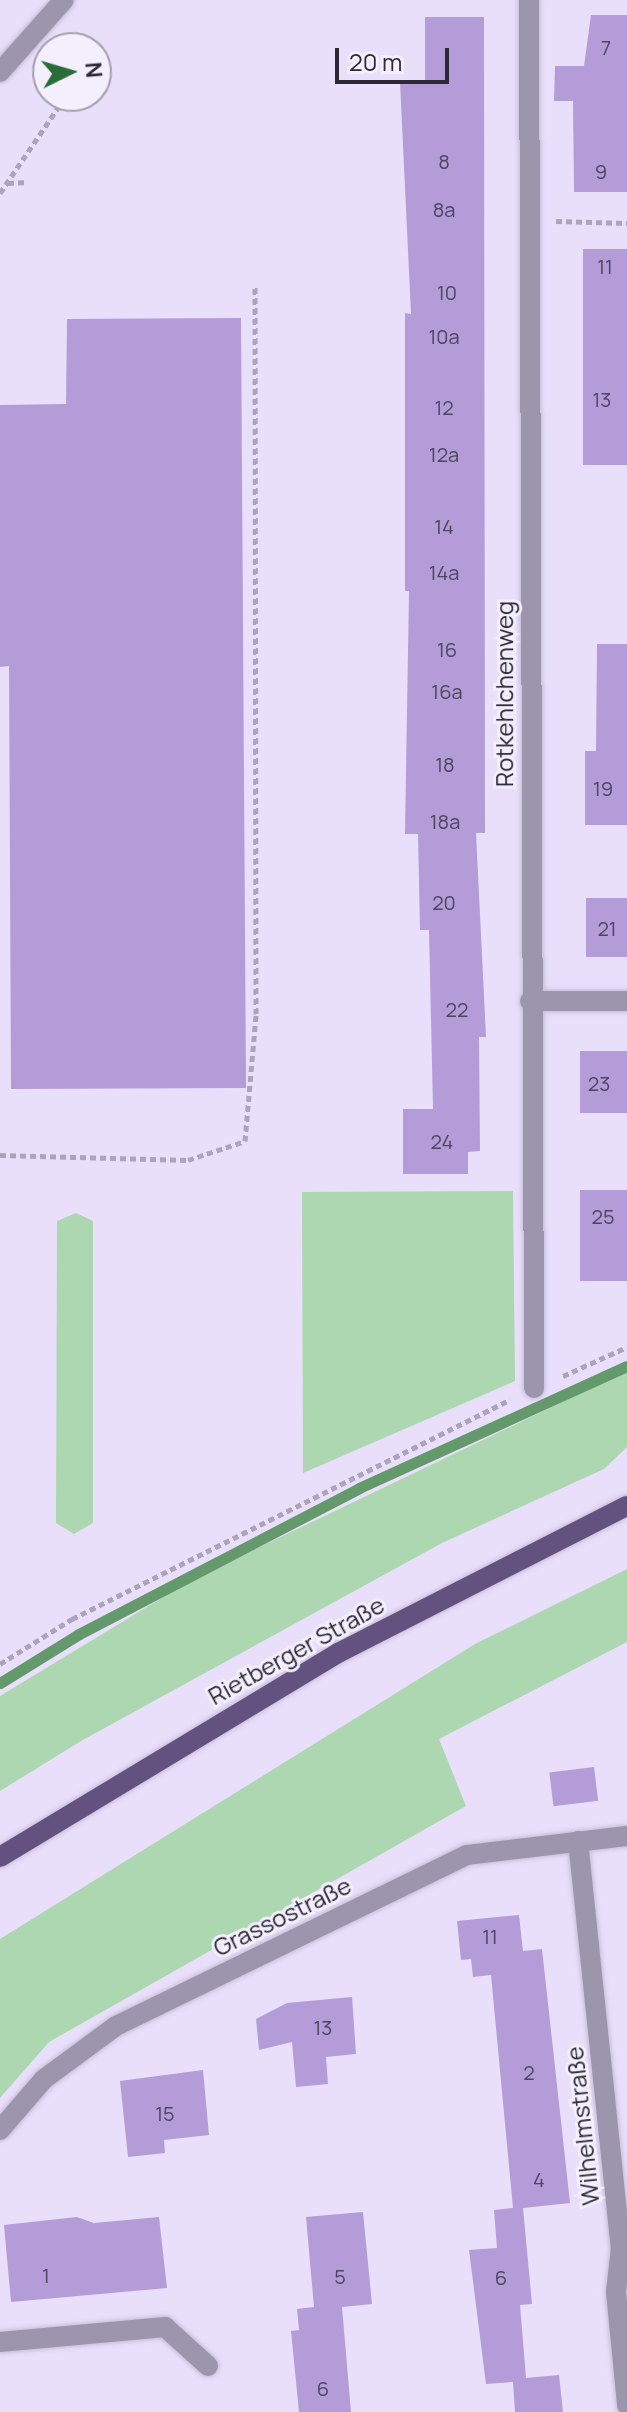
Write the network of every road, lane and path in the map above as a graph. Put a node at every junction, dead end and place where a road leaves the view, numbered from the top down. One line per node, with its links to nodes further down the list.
1 (64, 0): 3 (street)
2 (529, 0): 8 (street, Rotkehlchenweg)
3 (0, 72)
4 (55, 112): 6 (path)
5 (28, 182): 6 (path)
6 (7, 183): 7 (path)
7 (0, 193)
8 (529, 221): 9 (path); 11 (street, Rotkehlchenweg)
9 (627, 223)
10 (255, 285): 13 (path)
11 (530, 1001): 12 (street); 15 (street, Rotkehlchenweg)
12 (627, 1001)
13 (0, 1155)
14 (627, 1347): 15 (path)
15 (534, 1388): 17 (path)
16 (627, 1506): 20 (main road, Rietberger Straße)
17 (0, 1664)
18 (627, 1836): 19 (street, Grassostraße)
19 (578, 1841): 21 (street, Grassostraße); 24 (street, Wilhelmstraße)
20 (0, 1857)
21 (0, 2130)
22 (0, 2342): 23 (street)
23 (208, 2366)
24 (627, 2405)

